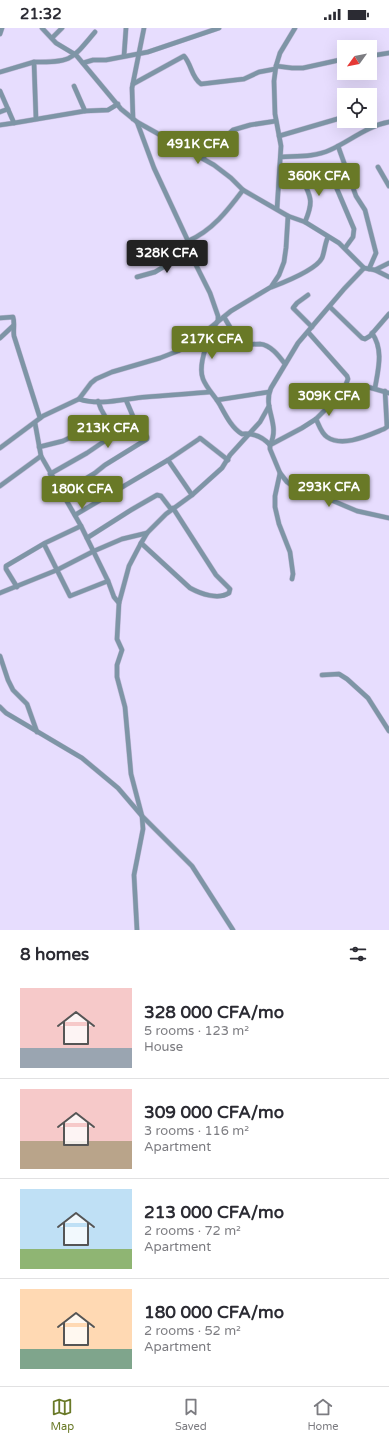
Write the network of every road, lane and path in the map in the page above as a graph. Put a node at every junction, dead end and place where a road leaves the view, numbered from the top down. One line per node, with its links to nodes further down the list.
1 (42, 28): 8 (street)
2 (62, 28): 8 (street)
3 (126, 28): 13 (street)
4 (144, 28): 10 (street)
5 (219, 28): 10 (street)
6 (295, 28): 17 (street)
7 (96, 32): 11 (street)
8 (52, 38): 11 (street)
9 (389, 53): 12 (street)
10 (138, 54): 13 (street); 19 (street)
11 (76, 55): 15 (street); 16 (street)
12 (377, 55)
13 (124, 56): 16 (street)
14 (337, 61): 17 (street)
15 (34, 62): 18 (street); 26 (street)
16 (83, 63): 22 (street)
17 (276, 68): 19 (street); 29 (street)
18 (0, 72)
19 (133, 84): 28 (street)
20 (74, 86): 24 (street)
21 (0, 91): 23 (street)
22 (118, 104): 24 (street); 28 (street)
23 (8, 109): 25 (street); 31 (street)
24 (85, 111): 26 (street)
25 (0, 112)
26 (36, 119): 31 (street)
27 (337, 119): 35 (street)
28 (135, 120): 38 (street); 48 (street)
29 (276, 121): 35 (street); 38 (street)
30 (389, 122): 32 (street)
31 (14, 123): 33 (street)
32 (377, 125)
33 (0, 126)
34 (370, 128): 36 (street)
35 (279, 136): 37 (street)
36 (338, 146): 37 (street); 41 (street)
37 (281, 157): 44 (street)
38 (203, 158): 43 (street)
39 (378, 167): 42 (street)
40 (300, 172): 46 (street)
41 (348, 176): 49 (street); 52 (street)
42 (389, 186)
43 (243, 190): 44 (street); 48 (street)
44 (277, 209): 45 (street)
45 (288, 216): 46 (street); 55 (street)
46 (305, 222): 47 (street)
47 (328, 237): 49 (street); 55 (street)
48 (188, 241): 50 (street)
49 (345, 248): 52 (street)
50 (191, 256): 53 (street); 61 (street)
51 (389, 262): 52 (street)
52 (370, 269): 54 (street); 57 (street)
53 (137, 277)
54 (389, 277)
55 (271, 287): 59 (street)
56 (308, 295): 63 (street)
57 (330, 307): 63 (street); 65 (street)
58 (389, 314): 65 (street)
59 (224, 317): 61 (street); 67 (street)
60 (0, 318): 62 (street)
61 (215, 325): 70 (street); 73 (street)
62 (13, 326): 66 (street); 78 (street)
63 (312, 327): 64 (street)
64 (308, 332): 67 (street); 68 (street)
65 (372, 333): 69 (street)
66 (0, 338)
67 (285, 364): 71 (street)
68 (347, 388): 69 (street); 79 (street)
69 (375, 388): 72 (street)
70 (210, 392): 74 (street); 75 (street)
71 (269, 392): 75 (street); 77 (street)
72 (387, 392): 79 (street)
73 (79, 399): 76 (street); 78 (street)
74 (126, 400): 76 (street); 92 (street)
75 (217, 400): 82 (street)
76 (98, 401): 80 (street)
77 (269, 406): 82 (street); 83 (street)
78 (40, 418): 81 (street)
79 (316, 419): 83 (street)
80 (107, 420): 85 (street); 89 (street)
81 (35, 423): 84 (street); 85 (street)
82 (250, 433): 83 (street); 88 (street)
83 (270, 445): 90 (street)
84 (0, 448)
85 (39, 448): 86 (street)
86 (41, 456): 89 (street); 91 (street)
87 (168, 460): 88 (street); 93 (street); 95 (street)
88 (228, 460): 93 (street)
89 (50, 474): 92 (street)
90 (280, 474): 96 (street); 104 (street)
91 (0, 486)
92 (62, 493): 95 (street)
93 (192, 495): 94 (street)
94 (172, 509): 98 (street); 99 (street); 100 (street)
95 (75, 515): 97 (street)
96 (389, 518)
97 (81, 526): 99 (street); 101 (street)
98 (148, 533): 100 (street); 102 (street)
99 (88, 538): 102 (street)
100 (141, 543): 108 (street)
101 (44, 544): 103 (street); 106 (street)
102 (94, 551): 103 (street); 105 (street)
103 (57, 570): 105 (street); 106 (street)
104 (292, 580)
105 (108, 581): 108 (street)
106 (17, 587): 107 (street)
107 (0, 593)
108 (119, 603): 114 (street)
109 (0, 656): 113 (street)
110 (322, 675): 112 (street)
111 (0, 707): 113 (street)
112 (389, 731)
113 (37, 732): 114 (street)
114 (142, 816): 115 (street); 116 (street)
115 (137, 930)
116 (233, 930)

